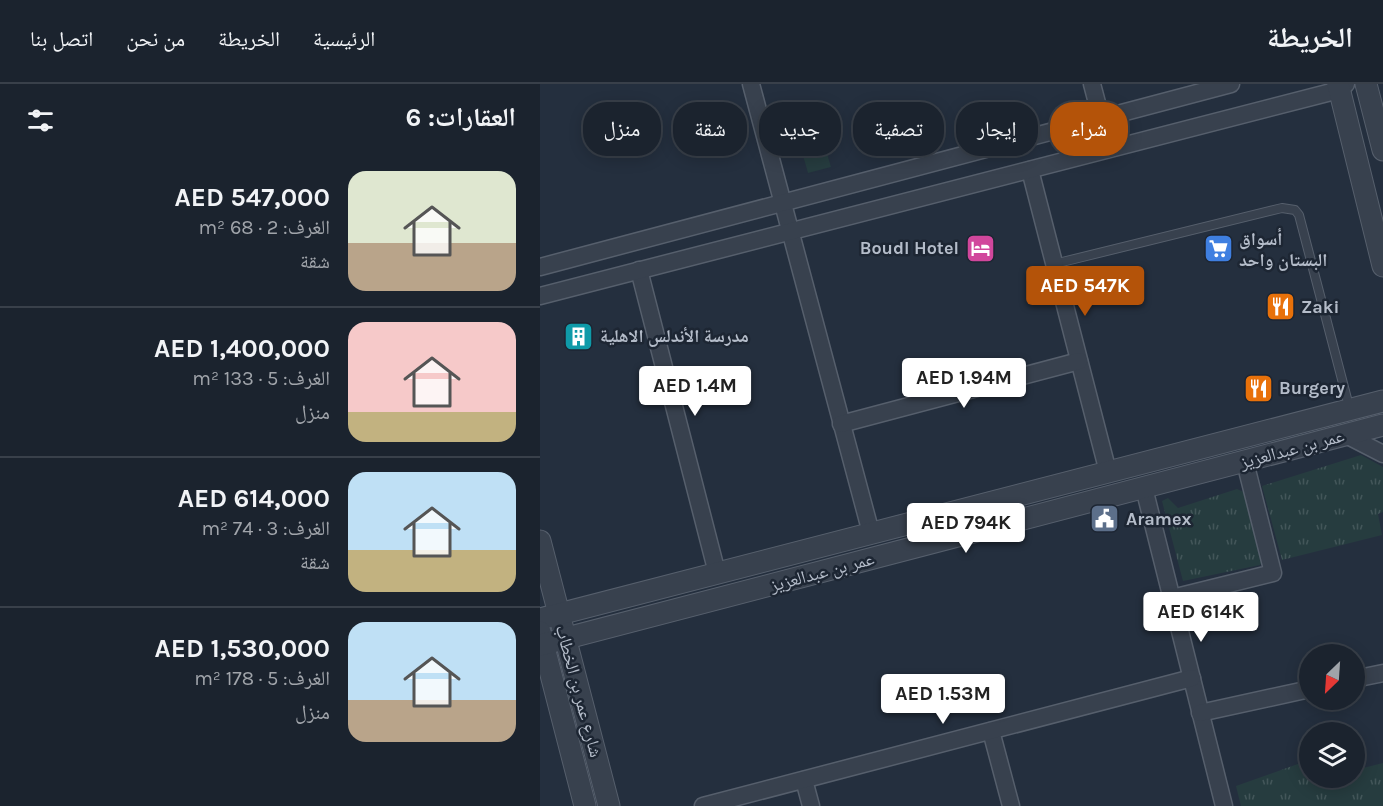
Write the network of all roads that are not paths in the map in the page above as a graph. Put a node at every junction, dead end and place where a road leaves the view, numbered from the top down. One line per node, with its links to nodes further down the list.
1 (751, 84): 11 (street)
2 (1092, 84): 6 (street)
3 (1231, 84): 7 (street)
4 (1366, 84): 9 (street)
5 (1341, 86): 10 (street); 14 (street)
6 (1097, 102)
7 (1128, 111)
8 (1050, 131): 11 (street)
9 (1383, 150)
10 (1030, 170): 12 (street); 13 (street)
11 (782, 202): 12 (street); 15 (street)
12 (790, 231): 16 (street); 21 (street)
13 (1054, 264): 18 (street); 20 (lane)
14 (1383, 266)
15 (540, 267)
16 (639, 270): 17 (street); 30 (street)
17 (540, 296)
18 (1079, 361): 21 (street); 26 (street)
19 (1383, 401): 20 (street, عمر بن عبدالعزيز)
20 (1350, 410): 26 (street, عمر بن عبدالعزيز)
21 (841, 424): 28 (street)
22 (1383, 425): 23 (street, عمر بن عبدالعزيز)
23 (1346, 435): 24 (street); 25 (street, عمر بن عبدالعزيز)
24 (1383, 454)
25 (1245, 462): 27 (street, عمر بن عبدالعزيز); 31 (street)
26 (1108, 472): 28 (street, عمر بن عبدالعزيز)
27 (1144, 488): 31 (street); 33 (street, عمر بن عبدالعزيز)
28 (871, 533): 30 (street, عمر بن عبدالعزيز)
29 (540, 540): 32 (street, شارع عمر بن الخطاب)
30 (717, 573): 32 (street, عمر بن عبدالعزيز)
31 (1172, 598): 37 (street)
32 (550, 616): 33 (street, شارع عمر بن الخطاب)
33 (566, 638): 34 (street, عمر بن عبدالعزيز); 43 (street, شارع عمر بن الخطاب)
34 (541, 640): 42 (street, شارع عمر بن الخطاب)
35 (1383, 672): 36 (street)
36 (1365, 676)
37 (1192, 678): 39 (street); 40 (street)
38 (1299, 691): 39 (street)
39 (1200, 713): 47 (street)
40 (991, 730): 41 (street); 46 (street)
41 (804, 780): 44 (street); 45 (street)
42 (585, 806)
43 (609, 806)
44 (703, 806)
45 (811, 806)
46 (1011, 806)
47 (1224, 806)

